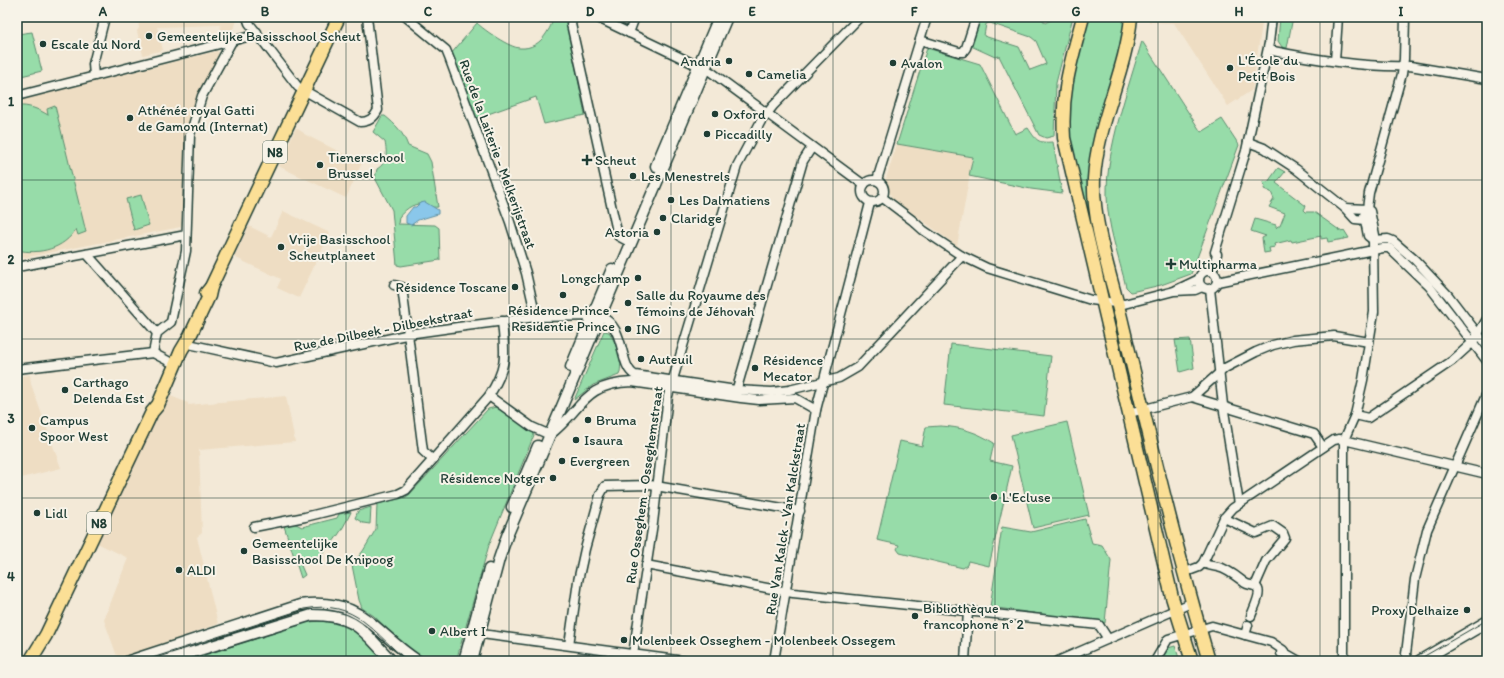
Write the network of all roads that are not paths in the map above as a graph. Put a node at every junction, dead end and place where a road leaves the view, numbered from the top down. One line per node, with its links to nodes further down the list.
1 (105, 17): 27 (street)
2 (247, 17): 19 (street)
3 (339, 17): 29 (main road, N8)
4 (367, 17): 29 (street)
5 (406, 17): 53 (street, Rue de la Laiterie - Melkerijstraat)
6 (573, 17): 41 (street)
7 (596, 17): 20 (street)
8 (635, 17): 20 (street)
9 (719, 17): 26 (street)
10 (727, 17): 26 (street)
11 (860, 17): 31 (street, Rue Osseghem - Osseghemstraat)
12 (927, 17): 21 (street)
13 (976, 17): 21 (street)
14 (1083, 17): 50 (main road)
15 (1131, 17): 51 (main road)
16 (1272, 17): 23 (street)
17 (1338, 17): 24 (street)
18 (1406, 17): 25 (street)
19 (256, 32): 22 (street); 29 (street)
20 (629, 33): 26 (street)
21 (920, 40): 34 (street)
22 (232, 41): 27 (street); 39 (street)
23 (1268, 50): 24 (street); 32 (street)
24 (1335, 61): 25 (street)
25 (1403, 66): 28 (street); 38 (street)
26 (702, 67): 31 (street); 41 (street)
27 (94, 76): 30 (street)
28 (1487, 79)
29 (304, 91): 61 (main road, N8)
30 (17, 96)
31 (767, 114): 33 (street); 71 (street, Rue Osseghem - Osseghemstraat)
32 (1248, 142): 38 (street); 46 (street)
33 (812, 147): 35 (street); 73 (street)
34 (877, 180): 35 (street); 36 (street)
35 (864, 185): 37 (street)
36 (882, 198): 37 (street); 44 (street)
37 (870, 202): 69 (street, Rue Van Kalck - Van Kalckstraat)
38 (1367, 214): 40 (street)
39 (186, 235): 43 (street); 56 (street)
40 (1373, 240): 42 (street); 58 (street)
41 (628, 242): 52 (street)
42 (1373, 250): 47 (street); 59 (street); 60 (street)
43 (87, 254): 45 (street); 56 (street)
44 (962, 256): 50 (street); 69 (street)
45 (17, 267)
46 (1209, 272): 47 (street); 49 (street)
47 (1218, 282): 49 (street)
48 (394, 285): 57 (street)
49 (1204, 285): 51 (street); 68 (street)
50 (1102, 301): 51 (street); 79 (main road)
51 (1118, 303): 78 (main road)
52 (596, 316): 53 (street, Rue de Dilbeek - Dilbeekstraat); 66 (street); 81 (street)
53 (536, 317): 55 (street, Rue de Dilbeek - Dilbeekstraat)
54 (1487, 319): 58 (street)
55 (502, 321): 57 (street, Rue de Dilbeek - Dilbeekstraat); 74 (street)
56 (157, 334): 63 (street)
57 (408, 335): 61 (street, Rue de Dilbeek - Dilbeekstraat); 84 (street)
58 (1478, 335): 60 (street); 62 (street)
59 (1369, 342): 68 (street); 80 (street)
60 (1473, 342): 64 (street); 80 (street)
61 (184, 343): 65 (main road, N8)
62 (1487, 346)
63 (152, 354): 65 (street); 67 (street)
64 (1487, 361)
65 (174, 364): 106 (main road, N8)
66 (627, 368): 70 (street); 71 (street)
67 (17, 369)
68 (1219, 374): 75 (street); 76 (street)
69 (822, 382): 73 (street); 77 (street, Rue Van Kalck - Van Kalckstraat)
70 (620, 383): 71 (street); 81 (street)
71 (671, 385): 73 (street); 87 (street, Rue Osseghem - Osseghemstraat)
72 (1487, 393): 85 (street)
73 (735, 394): 77 (street)
74 (488, 396): 81 (street); 84 (street)
75 (1192, 397): 76 (street); 78 (street)
76 (1222, 405): 83 (street); 88 (street)
77 (816, 410): 89 (street, Rue Van Kalck - Van Kalckstraat)
78 (1143, 410): 79 (street); 94 (main road)
79 (1129, 413): 99 (main road)
80 (1355, 415): 82 (street)
81 (547, 434): 104 (street)
82 (1344, 440): 83 (street); 85 (street); 127 (street)
83 (1323, 447): 88 (street)
84 (432, 459): 91 (street)
85 (1454, 467): 86 (street); 128 (street)
86 (1487, 474)
87 (658, 486): 89 (street); 93 (street, Rue Osseghem - Osseghemstraat); 109 (street)
88 (1239, 504): 90 (street)
89 (800, 511): 96 (street, Rue Van Kalck - Van Kalckstraat)
90 (1224, 518): 92 (street); 95 (street)
91 (254, 527)
92 (1203, 563): 94 (street); 95 (street)
93 (646, 565): 96 (street); 110 (street, Rue Osseghem - Osseghemstraat)
94 (1183, 573): 97 (main road)
95 (1255, 586): 100 (street)
96 (786, 592): 98 (street); 120 (street, Rue Van Kalck - Van Kalckstraat)
97 (1191, 603): 99 (street); 103 (main road)
98 (968, 610): 108 (street); 121 (street)
99 (1176, 610): 105 (main road); 108 (street)
100 (1250, 616)
101 (1487, 622): 129 (main road)
102 (1248, 625): 107 (street)
103 (1199, 630): 105 (street); 107 (street); 125 (main road)
104 (475, 633): 109 (street); 117 (street); 118 (street)
105 (1183, 634): 123 (street); 124 (main road)
106 (46, 635): 111 (main road, N8); 112 (main road, N8)
107 (1245, 635): 126 (street)
108 (1108, 639): 122 (street)
109 (569, 646): 110 (street)
110 (633, 658): 119 (street)
111 (30, 661)
112 (37, 661)
113 (129, 661): 116 (street)
114 (164, 661): 115 (street)
115 (392, 661)
116 (418, 661)
117 (464, 661)
118 (472, 661)
119 (684, 661)
120 (774, 661)
121 (965, 661)
122 (1058, 661)
123 (1155, 661)
124 (1192, 661)
125 (1209, 661)
126 (1299, 661)
127 (1344, 661)
128 (1408, 661)
129 (1420, 661)

